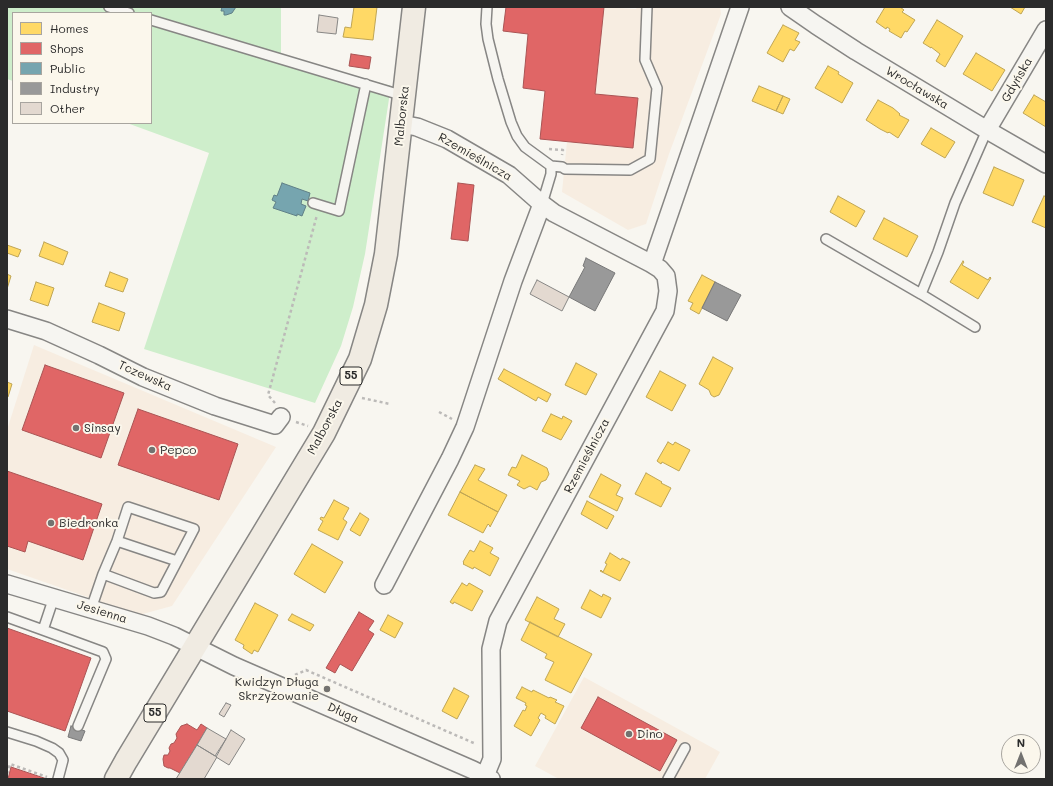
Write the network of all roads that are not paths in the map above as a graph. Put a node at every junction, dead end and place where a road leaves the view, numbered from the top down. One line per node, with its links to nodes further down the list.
1 (109, 7): 7 (lane)
2 (414, 7): 11 (main road, Malborska / 55)
3 (488, 7): 15 (lane)
4 (648, 7): 15 (lane)
5 (740, 7): 19 (street)
6 (790, 7): 13 (street, Wrocławska)
7 (126, 12)
8 (152, 20): 10 (lane)
9 (1046, 30): 13 (street, Gdyńska)
10 (366, 84): 11 (lane); 16 (lane)
11 (404, 96): 12 (main road, Malborska / 55)
12 (401, 124): 17 (street, Rzemieślnicza); 33 (main road, Malborska / 55)
13 (987, 130): 14 (street, Wrocławska); 20 (lane)
14 (1046, 164)
15 (551, 166): 17 (lane)
16 (316, 204)
17 (542, 204): 19 (street, Rzemieślnicza); 28 (street)
18 (826, 239): 20 (lane)
19 (652, 264): 37 (street, Rzemieślnicza)
20 (921, 294): 22 (lane)
21 (7, 319): 23 (street, Tczewska)
22 (975, 327)
23 (281, 417)
24 (117, 541): 25 (lane); 25 (lane); 26 (lane)
25 (177, 561): 26 (lane)
26 (103, 574): 30 (lane)
27 (7, 584): 29 (street, Jesienna)
28 (384, 585)
29 (54, 597): 30 (street, Jesienna); 32 (lane)
30 (91, 609): 33 (street, Jesienna)
31 (7, 617): 32 (lane)
32 (43, 630): 34 (lane)
33 (194, 647): 37 (street, Długa); 39 (main road, Malborska / 55)
34 (78, 726)
35 (7, 732): 38 (lane)
36 (685, 748): 40 (lane)
37 (488, 778)
38 (58, 779)
39 (116, 779)
40 (668, 779)

